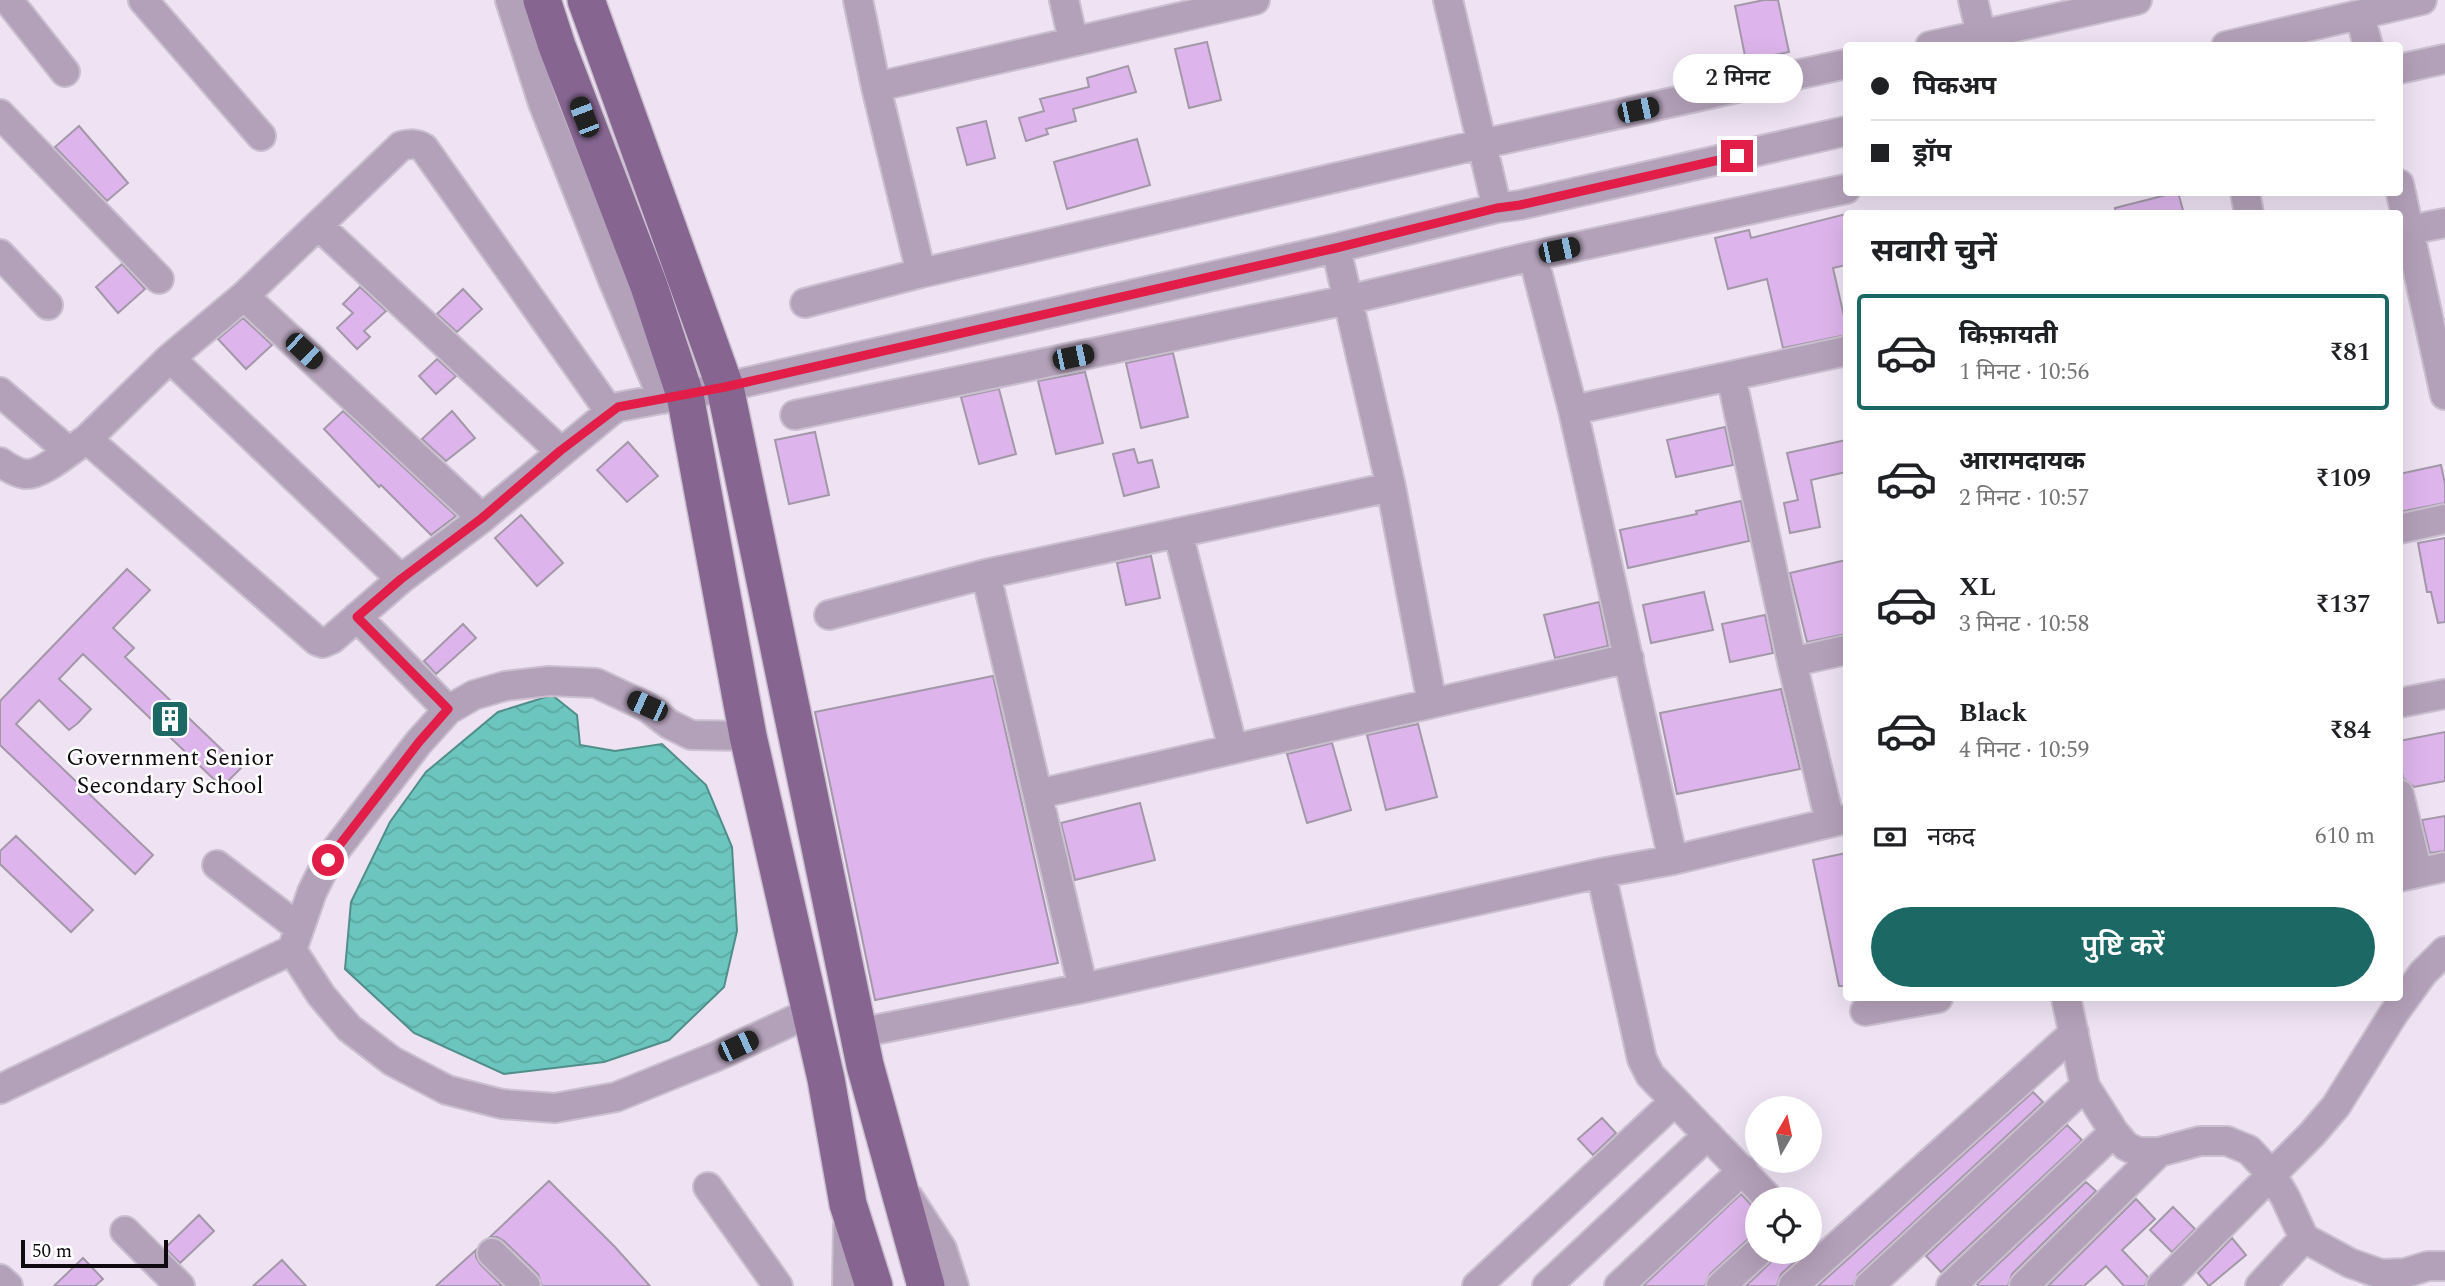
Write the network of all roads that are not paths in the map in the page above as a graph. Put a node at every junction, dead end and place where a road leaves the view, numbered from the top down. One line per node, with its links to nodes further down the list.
1 (8, 0): 22 (street)
2 (143, 0): 26 (street)
3 (510, 0): 49 (street)
4 (542, 0): 49 (main road)
5 (586, 0): 46 (main road)
6 (858, 0): 23 (street)
7 (1064, 0): 15 (street)
8 (1255, 0): 15 (street)
9 (1448, 0): 27 (street)
10 (1973, 0): 14 (street)
11 (2137, 0): 14 (street)
12 (2422, 0): 13 (street)
13 (2360, 15): 17 (street); 18 (street)
14 (1981, 34): 16 (street)
15 (1073, 40): 23 (street)
16 (1947, 42)
17 (2243, 42)
18 (2367, 42)
19 (2445, 59): 21 (street)
20 (1843, 65): 27 (street)
21 (2403, 68)
22 (65, 72)
23 (876, 87): 37 (street)
24 (0, 114): 38 (street)
25 (1843, 132): 30 (street)
26 (261, 136)
27 (1482, 144): 30 (street); 37 (street)
28 (1843, 190): 36 (street)
29 (2402, 196): 33 (street)
30 (1497, 208): 34 (street)
31 (2445, 222): 33 (street)
32 (319, 226): 39 (street); 51 (street); 54 (street)
33 (2409, 230): 48 (street)
34 (1336, 248): 40 (street); 46 (street)
35 (0, 254): 42 (street)
36 (1533, 256): 40 (street); 50 (street)
37 (921, 273): 41 (street)
38 (159, 279)
39 (244, 296): 44 (street); 57 (street)
40 (1347, 300): 52 (street); 56 (street)
41 (805, 303)
42 (48, 305)
43 (1843, 352): 45 (street)
44 (170, 358): 53 (street); 62 (street)
45 (1731, 376): 50 (street); 67 (street)
46 (725, 387): 49 (street); 91 (main road)
47 (0, 392): 53 (street)
48 (2445, 395)
49 (674, 397): 51 (street); 72 (main road)
50 (1573, 410): 66 (street)
51 (610, 412): 54 (street)
52 (795, 415)
53 (77, 445): 55 (street); 64 (street)
54 (560, 451): 57 (street)
55 (0, 462)
56 (1391, 487): 60 (street); 70 (street)
57 (482, 518): 62 (street)
58 (2445, 519): 59 (street)
59 (2403, 528)
60 (1178, 533): 61 (street); 73 (street)
61 (986, 575): 63 (street); 74 (street)
62 (401, 579): 64 (street)
63 (829, 615)
64 (357, 617): 71 (street)
65 (1843, 651): 67 (street)
66 (1629, 658): 70 (street); 77 (street)
67 (1792, 662): 76 (street)
68 (2445, 694): 69 (street)
69 (2403, 702)
70 (1432, 703): 73 (street)
71 (448, 709): 72 (street); 81 (street)
72 (748, 736): 89 (main road)
73 (1233, 749): 74 (street)
74 (1038, 794): 83 (street)
75 (2403, 808): 79 (street)
76 (1838, 820): 77 (street)
77 (1673, 860): 80 (street)
78 (217, 865): 81 (street)
79 (2421, 872)
80 (1601, 873): 83 (street); 95 (street)
81 (295, 938): 89 (street); 94 (street)
82 (2445, 951): 86 (street)
83 (1083, 989): 91 (street)
84 (1920, 1001): 88 (street)
85 (2067, 1001): 90 (street)
86 (2403, 1001)
87 (2403, 1001): 100 (street)
88 (1865, 1010)
89 (811, 1012): 92 (main road)
90 (2074, 1033): 93 (street); 106 (street)
91 (862, 1049): 92 (main road); 101 (main road)
92 (826, 1079): 114 (main road)
93 (2085, 1086): 96 (street); 125 (street)
94 (0, 1088)
95 (1675, 1101): 97 (street); 120 (street)
96 (2114, 1132): 98 (street); 126 (street)
97 (1708, 1135): 99 (street); 121 (street)
98 (2160, 1152): 100 (street); 127 (street)
99 (1743, 1170): 103 (street); 122 (street)
100 (2272, 1175): 105 (street); 128 (street)
101 (897, 1178): 111 (main road); 119 (street)
102 (708, 1187): 118 (street)
103 (1758, 1187)
104 (125, 1231): 116 (street)
105 (2304, 1238): 113 (street); 129 (street)
106 (1822, 1245)
107 (492, 1253): 117 (street)
108 (1745, 1264): 123 (street)
109 (1807, 1264): 124 (street)
110 (2445, 1266): 113 (street)
111 (923, 1276)
112 (0, 1279): 115 (street)
113 (2375, 1280)
114 (865, 1285)
115 (8, 1286)
116 (180, 1286)
117 (526, 1286)
118 (778, 1286)
119 (954, 1286)
120 (1477, 1286)
121 (1547, 1286)
122 (1619, 1286)
123 (1721, 1286)
124 (1793, 1286)
125 (1869, 1286)
126 (1951, 1286)
127 (2024, 1286)
128 (2161, 1286)
129 (2260, 1286)

